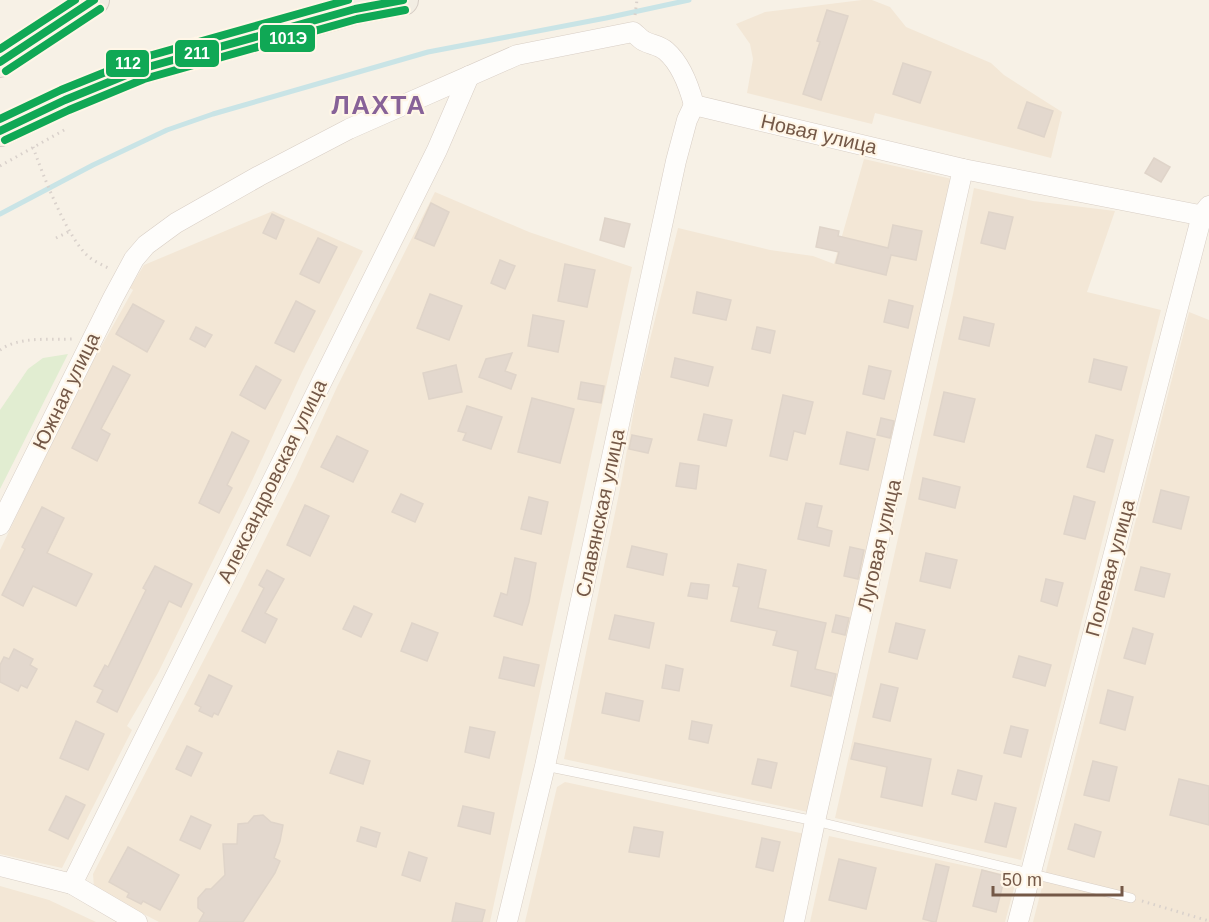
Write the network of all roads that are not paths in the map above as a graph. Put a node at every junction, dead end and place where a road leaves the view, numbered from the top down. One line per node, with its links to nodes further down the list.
1 (94, 0): 4 (main road)
2 (403, 0): 3 (main road)
3 (362, 5): 7 (main road)
4 (0, 62)
5 (469, 76): 6 (street); 10 (street, Южная улица); 15 (street, Александровская улица)
6 (694, 105): 8 (street, Новая улица); 11 (street, Славянская улица)
7 (0, 130)
8 (963, 169): 9 (street, Новая улица); 12 (street, Луговая улица)
9 (1207, 213): 14 (street, Полевая улица)
10 (0, 525)
11 (545, 766): 12 (lane); 18 (street, Славянская улица)
12 (815, 821): 14 (lane); 19 (street, Луговая улица)
13 (0, 866): 15 (street)
14 (1031, 873): 16 (lane); 20 (street, Полевая улица)
15 (72, 884): 17 (street)
16 (1131, 897)
17 (137, 922)
18 (507, 922)
19 (794, 922)
20 (1018, 922)

